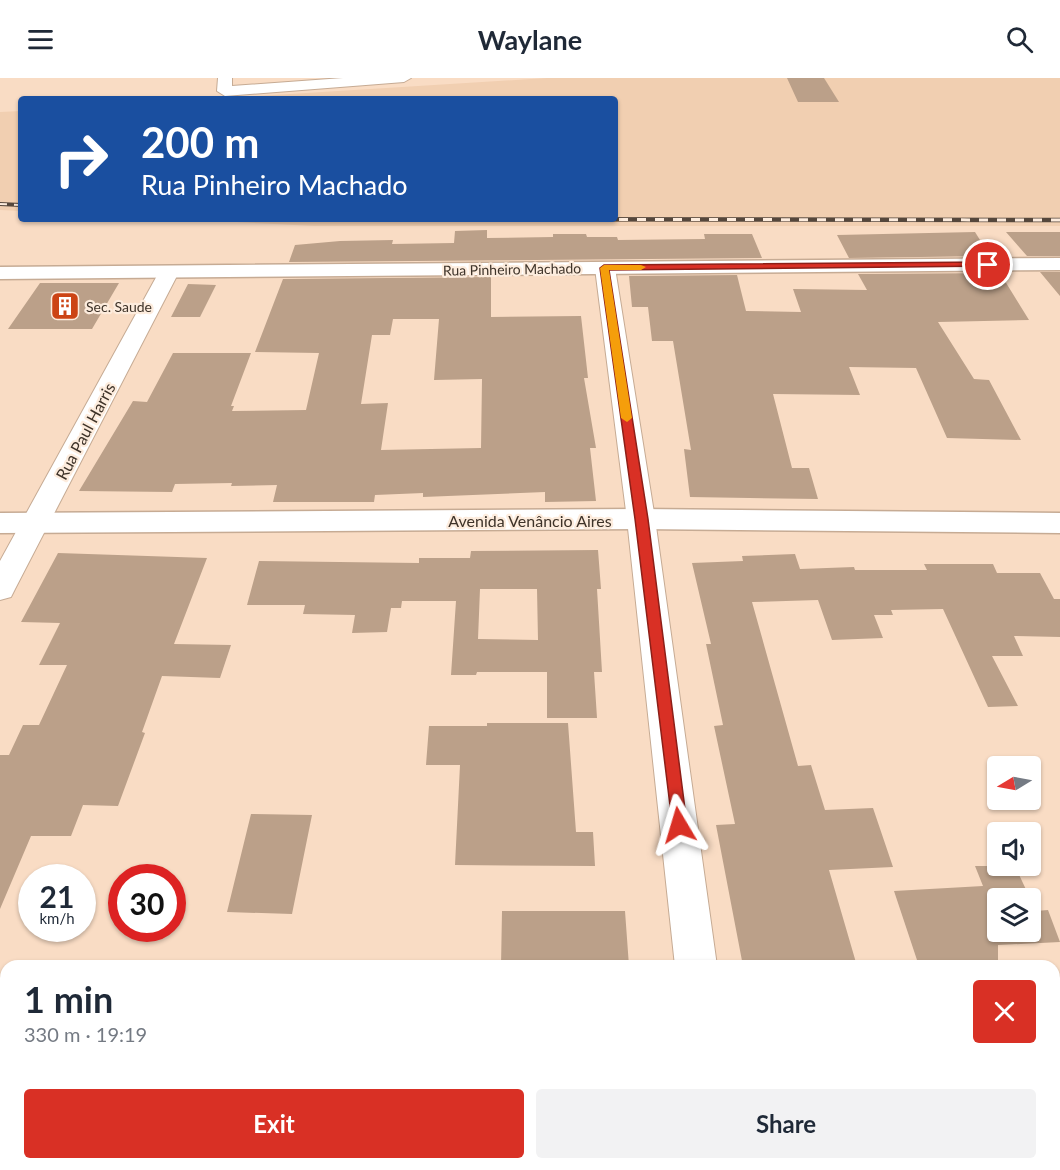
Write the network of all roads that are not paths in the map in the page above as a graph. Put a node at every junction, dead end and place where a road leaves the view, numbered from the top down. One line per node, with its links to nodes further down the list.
1 (404, 78): 2 (street)
2 (225, 84)
3 (1060, 264): 4 (main road, Rua Pinheiro Machado)
4 (604, 268): 5 (main road, Rua Pinheiro Machado); 7 (street)
5 (169, 272): 6 (main road, Rua Pinheiro Machado); 9 (street, Rua Paul Harris)
6 (0, 273)
7 (641, 519): 9 (main road, Avenida Venâncio Aires); 10 (main road, Avenida Venâncio Aires); 12 (street)
8 (0, 523): 9 (main road, Avenida Venâncio Aires)
9 (36, 523): 11 (street, Rua Paul Harris)
10 (1060, 523)
11 (0, 588)
12 (695, 960)

